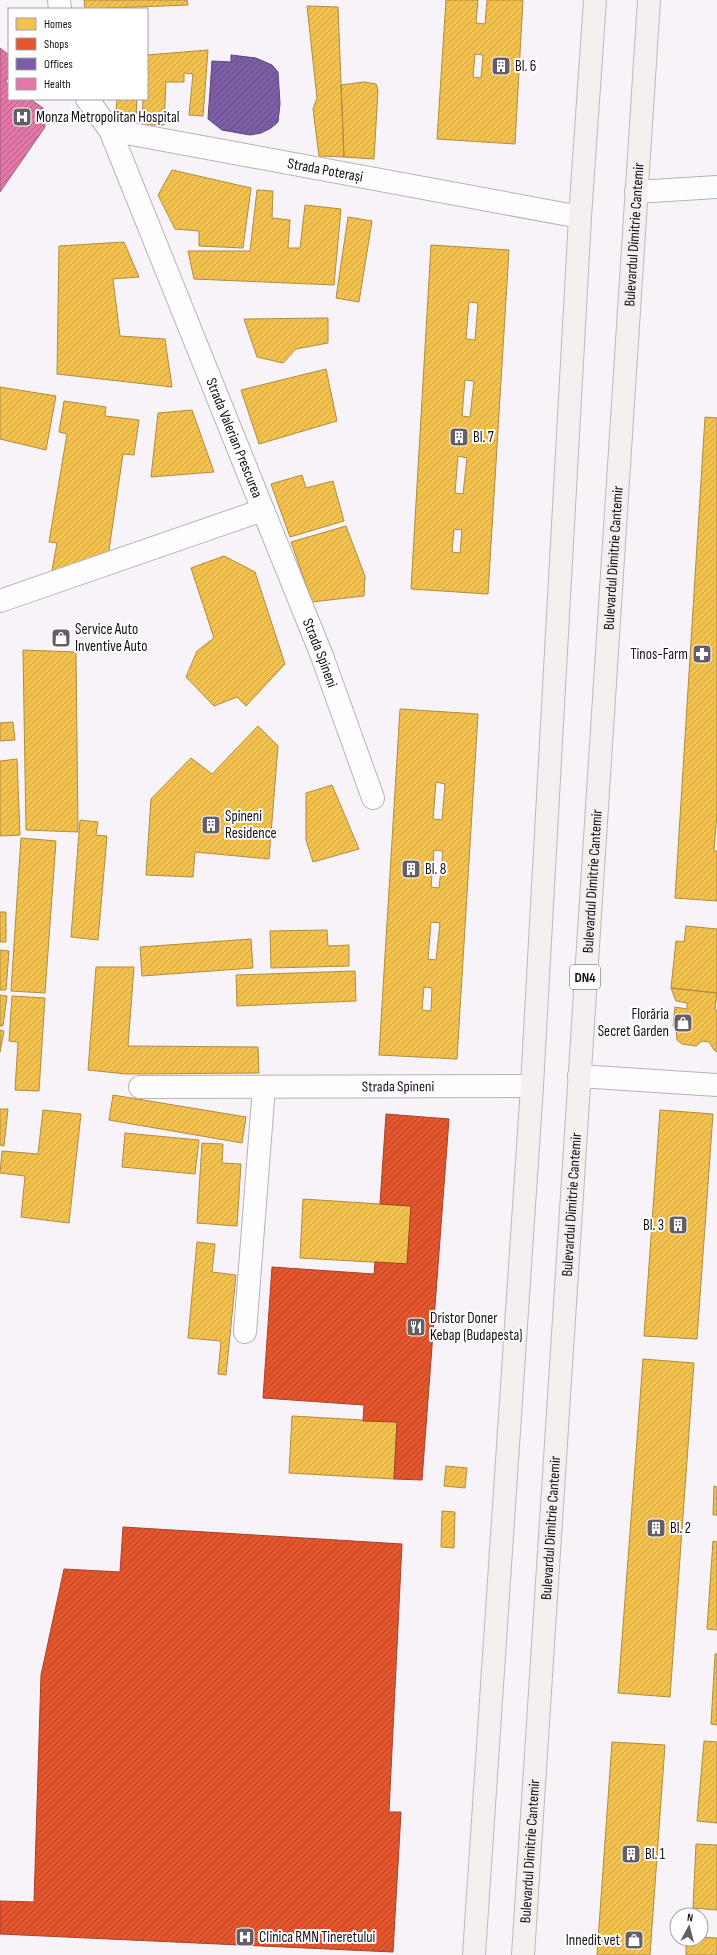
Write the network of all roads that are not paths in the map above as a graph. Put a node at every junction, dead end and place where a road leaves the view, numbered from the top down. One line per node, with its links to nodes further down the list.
1 (595, 0): 7 (main road)
2 (649, 0): 6 (main road, Bulevardul Dimitrie Cantemir / DN4)
3 (88, 100): 4 (street)
4 (110, 130): 7 (street, Strada Poterași); 8 (street, Strada Valerian Prescurea)
5 (717, 187): 6 (street)
6 (636, 192): 11 (main road, Bulevardul Dimitrie Cantemir / DN4)
7 (580, 217): 13 (main road)
8 (263, 510): 9 (street, Strada Valerian Prescurea); 10 (street, Strada Spineni)
9 (0, 601)
10 (373, 798)
11 (579, 1076): 12 (street); 18 (main road, Bulevardul Dimitrie Cantemir / DN4)
12 (717, 1085)
13 (532, 1086): 15 (street, Strada Spineni); 17 (main road)
14 (140, 1087): 15 (street, Strada Spineni)
15 (264, 1087): 16 (street)
16 (245, 1332)
17 (474, 1955)
18 (523, 1955)

